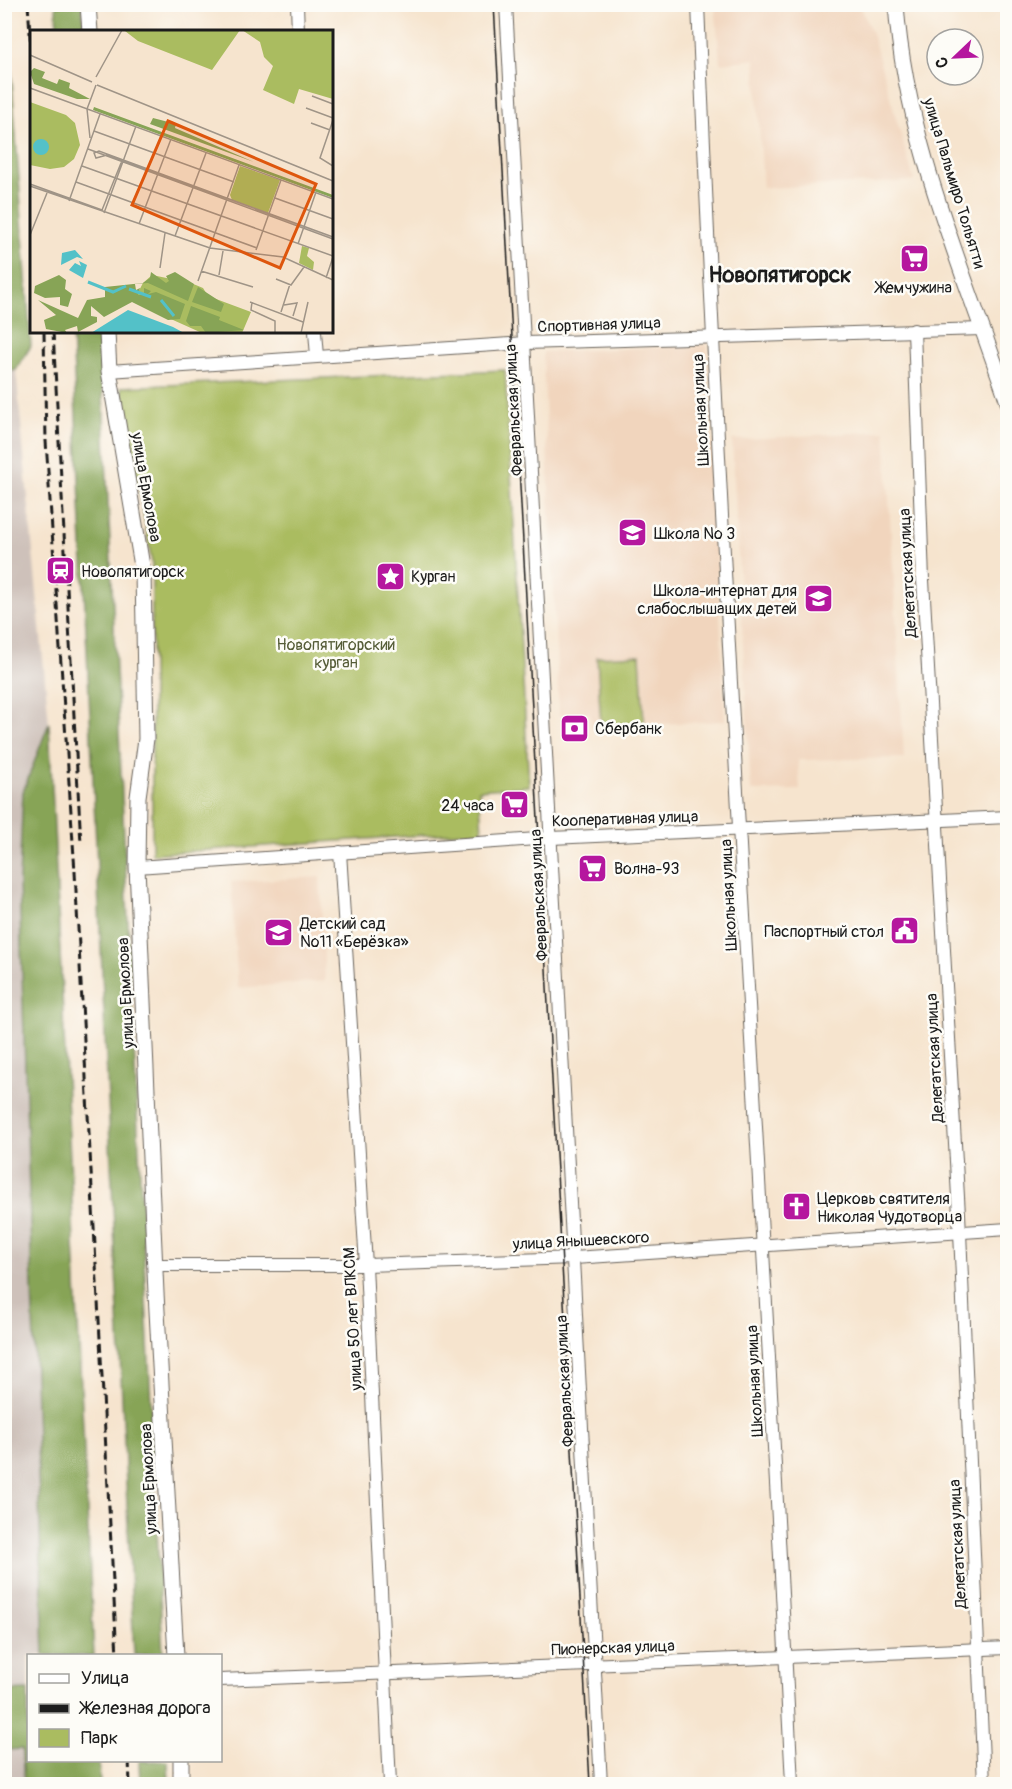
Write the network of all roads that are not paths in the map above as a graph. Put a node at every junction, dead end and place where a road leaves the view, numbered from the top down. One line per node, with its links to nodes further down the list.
1 (88, 4): 6 (street)
2 (297, 4): 7 (street)
3 (506, 4): 13 (street, Февральская улица)
4 (698, 4): 12 (street, Школьная улица)
5 (896, 4): 8 (street, улица Пальмиро Тольятти)
6 (90, 30)
7 (298, 30)
8 (982, 329): 9 (street, Спортивная улица); 16 (street, улица Пальмиро Тольятти)
9 (914, 330): 12 (street, Спортивная улица); 18 (street, Делегатская улица)
10 (107, 333): 15 (street, улица Ермолова)
11 (315, 333): 14 (street)
12 (712, 337): 13 (street, Спортивная улица); 19 (street, Школьная улица)
13 (526, 344): 14 (street, Спортивная улица); 20 (street, Февральская улица)
14 (317, 356): 15 (street, Спортивная улица)
15 (109, 371): 22 (street, улица Ермолова)
16 (1008, 402)
17 (1008, 817): 18 (street, Кооперативная улица)
18 (938, 821): 19 (street, Кооперативная улица); 24 (street, Делегатская улица)
19 (741, 830): 20 (street, Кооперативная улица); 25 (street, Школьная улица)
20 (551, 838): 21 (street, Кооперативная улица); 26 (street, Февральская улица)
21 (340, 852): 22 (street, Кооперативная улица); 28 (street, улица 50 лет ВЛКСМ)
22 (137, 867): 27 (street, улица Ермолова)
23 (1008, 1229): 24 (street, улица Янышевского)
24 (960, 1232): 25 (street, улица Янышевского); 30 (street, Делегатская улица)
25 (763, 1244): 26 (street, улица Янышевского); 32 (street, Школьная улица)
26 (574, 1258): 28 (street, улица Янышевского); 33 (street, Февральская улица)
27 (155, 1265): 28 (street, улица Янышевского); 31 (street, улица Ермолова)
28 (366, 1265): 34 (street, улица 50 лет ВЛКСМ)
29 (1008, 1648): 30 (street, Пионерская улица)
30 (979, 1650): 32 (street, Пионерская улица); 41 (street, Делегатская улица)
31 (176, 1654)
32 (785, 1657): 33 (street, Пионерская улица); 40 (street, Школьная улица)
33 (595, 1664): 34 (street, Пионерская улица); 39 (street, Февральская улица)
34 (383, 1673): 35 (street, Пионерская улица); 38 (street, улица 50 лет ВЛКСМ)
35 (222, 1680)
36 (181, 1762): 37 (street)
37 (182, 1785)
38 (390, 1785)
39 (601, 1785)
40 (792, 1785)
41 (984, 1785)

